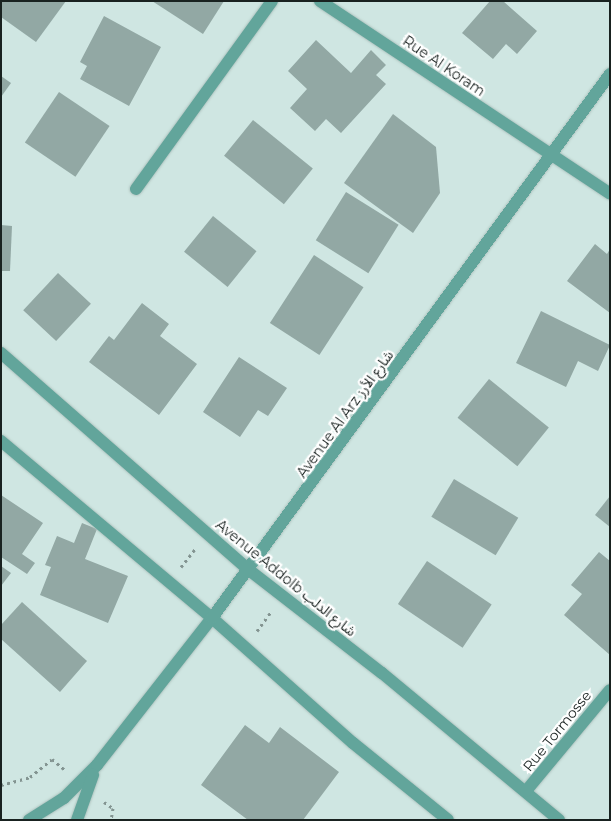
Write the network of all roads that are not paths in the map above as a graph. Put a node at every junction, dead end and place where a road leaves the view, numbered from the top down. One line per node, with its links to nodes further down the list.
1 (272, 1): 5 (street)
2 (320, 1): 4 (street, Rue Al Koram)
3 (610, 74): 4 (street, Avenue Al Arz شارع الأرز)
4 (551, 156): 6 (street, Rue Al Koram); 9 (street, Avenue Al Arz شارع الأرز)
5 (136, 190)
6 (610, 194)
7 (1, 353): 9 (street, Avenue Addolb شارع الدلب)
8 (1, 441): 10 (street)
9 (249, 570): 10 (street, Avenue Al Arz شارع الأرز); 13 (street, Avenue Addolb شارع الدلب)
10 (212, 618): 12 (street, Avenue Al Arz شارع الأرز); 16 (street)
11 (610, 690): 13 (street, Rue Tormosse)
12 (96, 765): 14 (street, Avenue Al Arz شارع الأرز); 15 (street, Avenue Al Arz شارع الأرز)
13 (526, 791): 17 (street, Avenue Addolb شارع الدلب)
14 (30, 820)
15 (77, 820)
16 (448, 820)
17 (559, 820)

